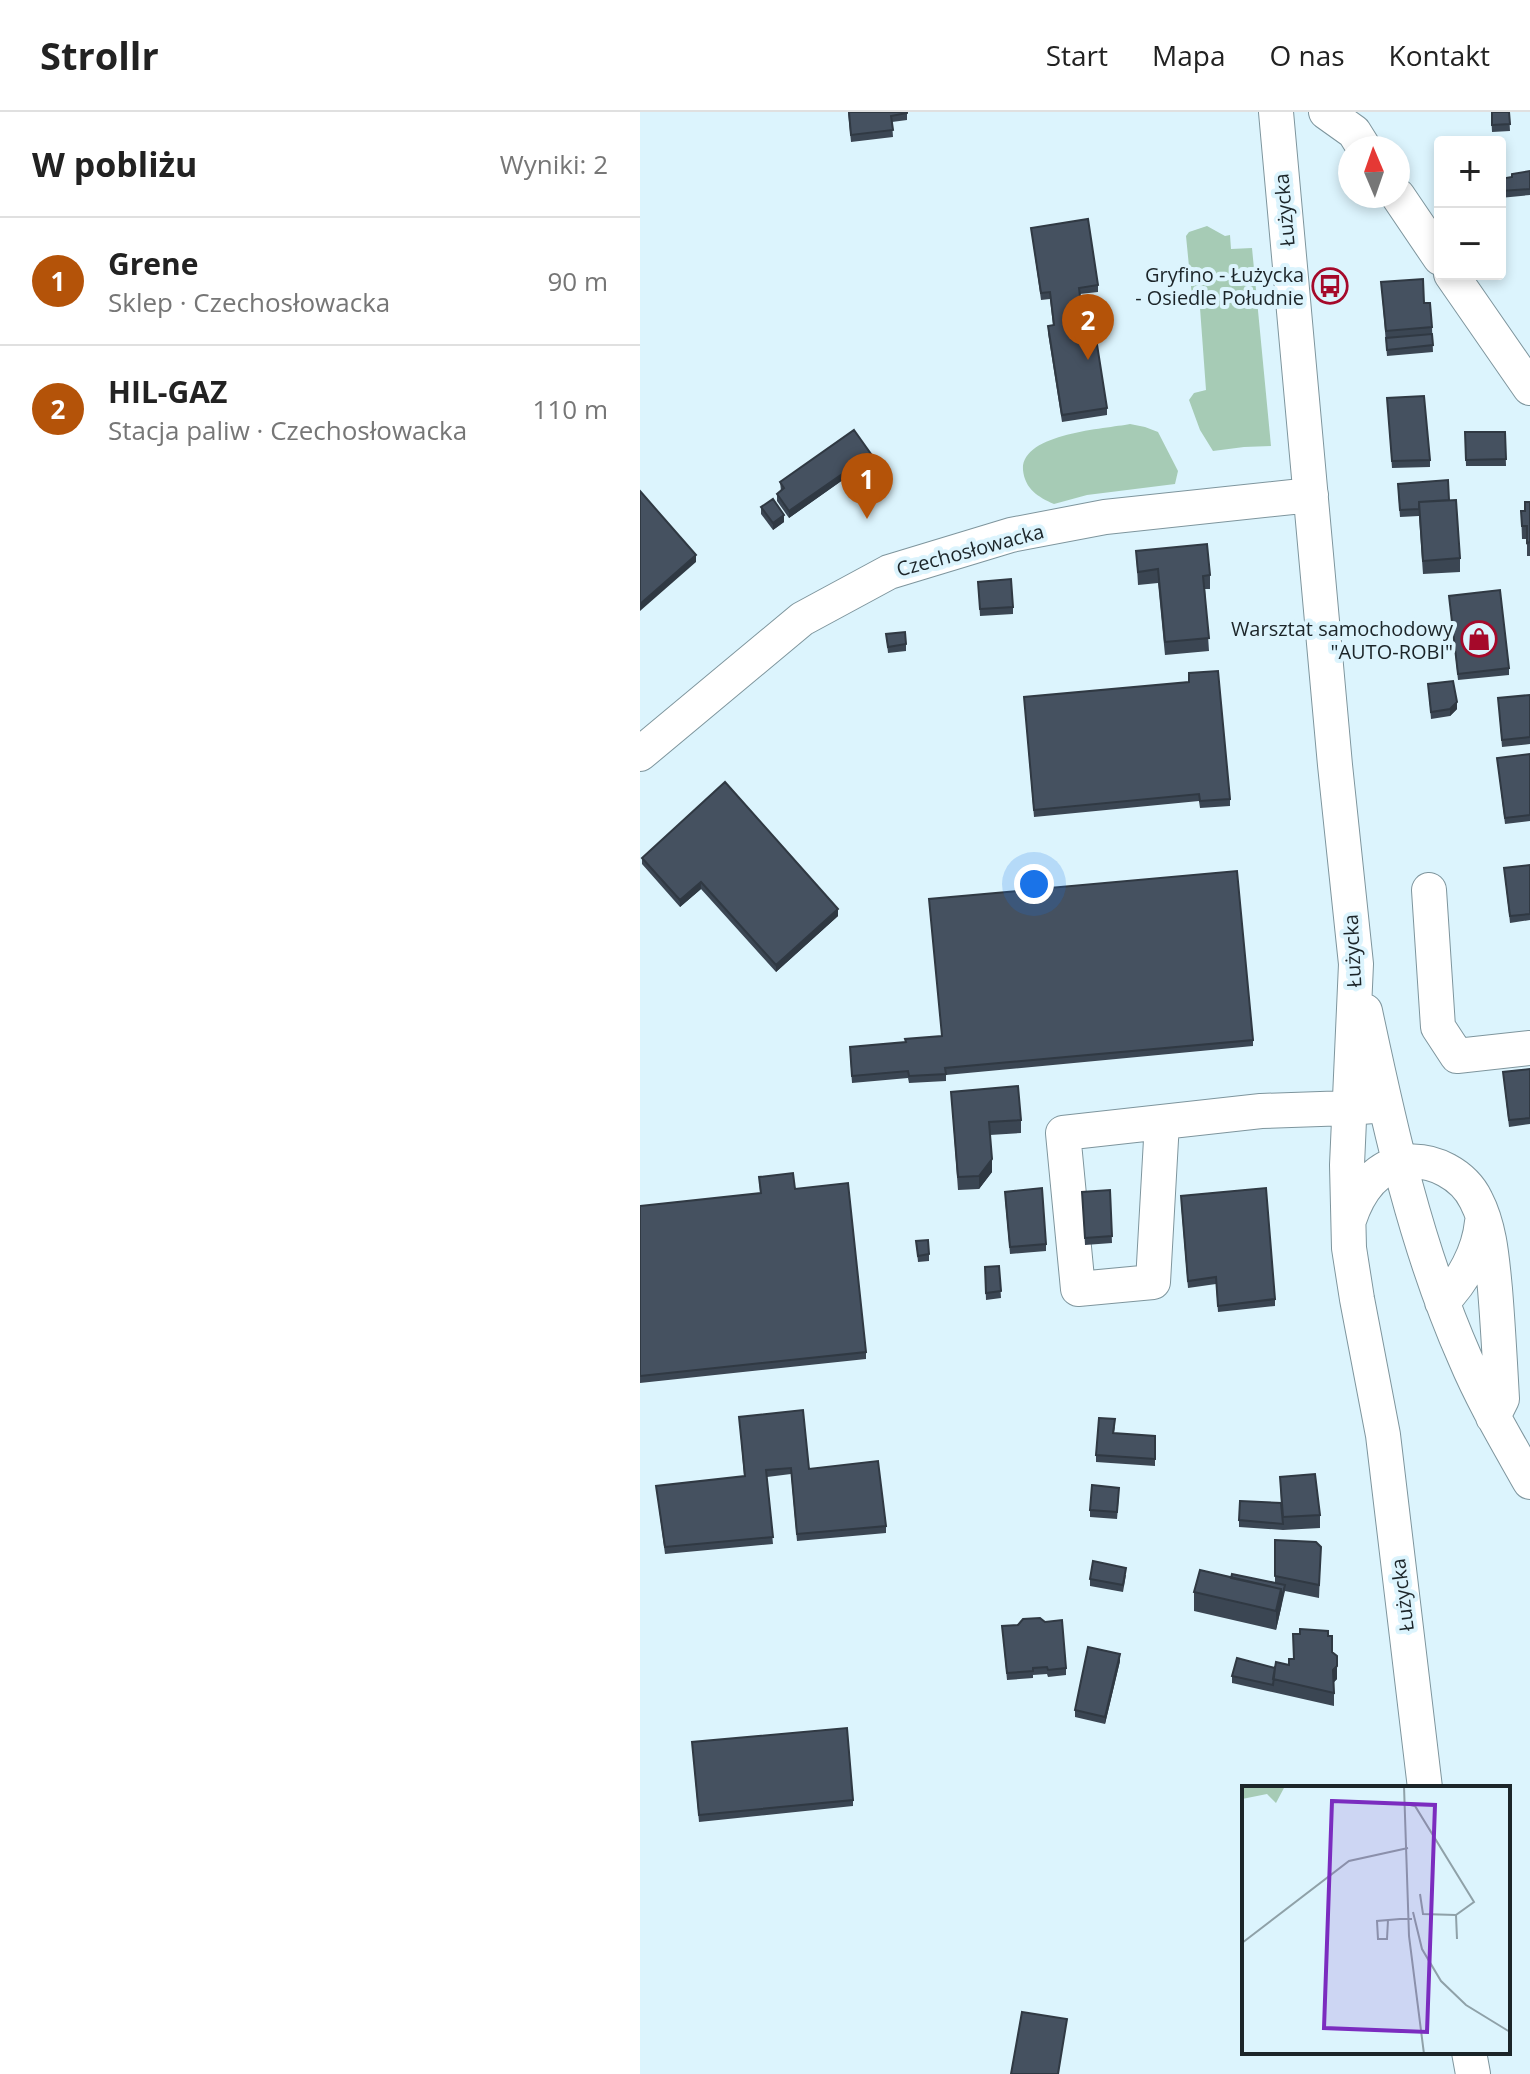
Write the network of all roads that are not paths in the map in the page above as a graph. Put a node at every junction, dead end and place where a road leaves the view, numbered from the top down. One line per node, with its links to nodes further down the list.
1 (1276, 112): 8 (street, Łużycka)
2 (1326, 112): 3 (street)
3 (1356, 136)
4 (1406, 208): 5 (street)
5 (1434, 249)
6 (1455, 280): 7 (street)
7 (1530, 388)
8 (1311, 495): 9 (street, Czechosłowacka); 11 (street, Łużycka)
9 (640, 754)
10 (1429, 890): 12 (street)
11 (1356, 964): 13 (street); 14 (street, Łużycka)
12 (1530, 1048)
13 (1385, 1105): 14 (street); 16 (street)
14 (1349, 1108): 15 (street); 18 (street, Łużycka)
15 (1162, 1122): 15 (street)
16 (1399, 1163): 17 (street); 18 (street); 19 (street)
17 (1480, 1209): 19 (street); 20 (street)
18 (1348, 1221): 22 (street, Łużycka)
19 (1442, 1302): 20 (street)
20 (1493, 1417): 21 (street)
21 (1530, 1482)
22 (1425, 1786)
23 (1469, 2054): 24 (street)
24 (1473, 2074)

